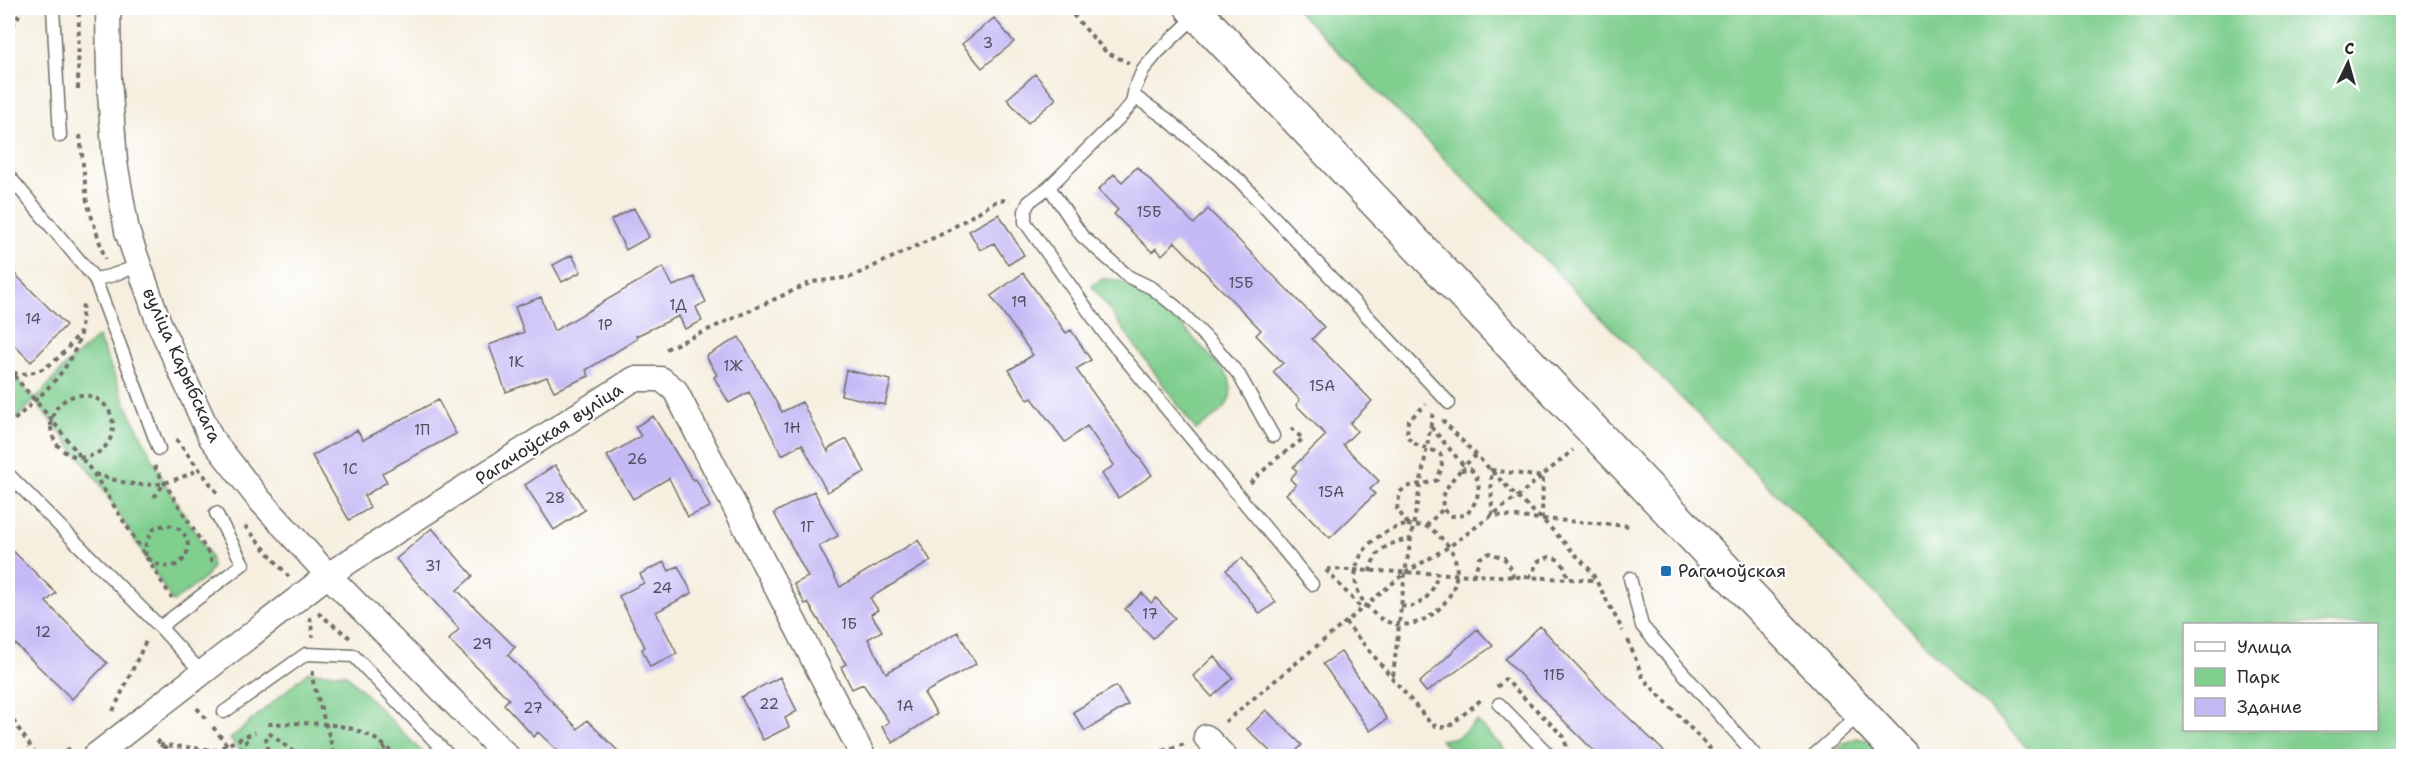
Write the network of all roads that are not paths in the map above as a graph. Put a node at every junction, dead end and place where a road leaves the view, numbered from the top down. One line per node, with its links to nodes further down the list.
1 (53, 8): 5 (lane)
2 (108, 8): 8 (street, вуліца Карыбскага)
3 (1195, 11): 4 (lane); 22 (main road)
4 (1134, 96): 7 (lane); 10 (lane)
5 (60, 136)
6 (8, 175): 9 (lane)
7 (1049, 187): 11 (lane); 17 (lane)
8 (138, 266): 9 (lane); 15 (street, вуліца Карыбскага)
9 (95, 279): 12 (lane)
10 (1449, 403)
11 (1273, 436)
12 (159, 449)
13 (8, 474): 18 (lane)
14 (216, 513): 18 (lane)
15 (328, 575): 19 (street, Рагачоўская вуліца); 26 (street, вуліца Карыбскага); 27 (street, Рагачоўская вуліца)
16 (1630, 578): 30 (lane)
17 (1312, 584)
18 (160, 627): 19 (lane)
19 (203, 674): 24 (street, Рагачоўская вуліца)
20 (1499, 704): 29 (lane)
21 (224, 712): 25 (lane)
22 (1861, 713): 31 (lane); 32 (main road)
23 (1206, 737): 28 (street)
24 (95, 756)
25 (450, 756)
26 (507, 756)
27 (863, 756)
28 (1224, 756)
29 (1550, 756)
30 (1756, 756)
31 (1813, 756)
32 (1902, 756)

